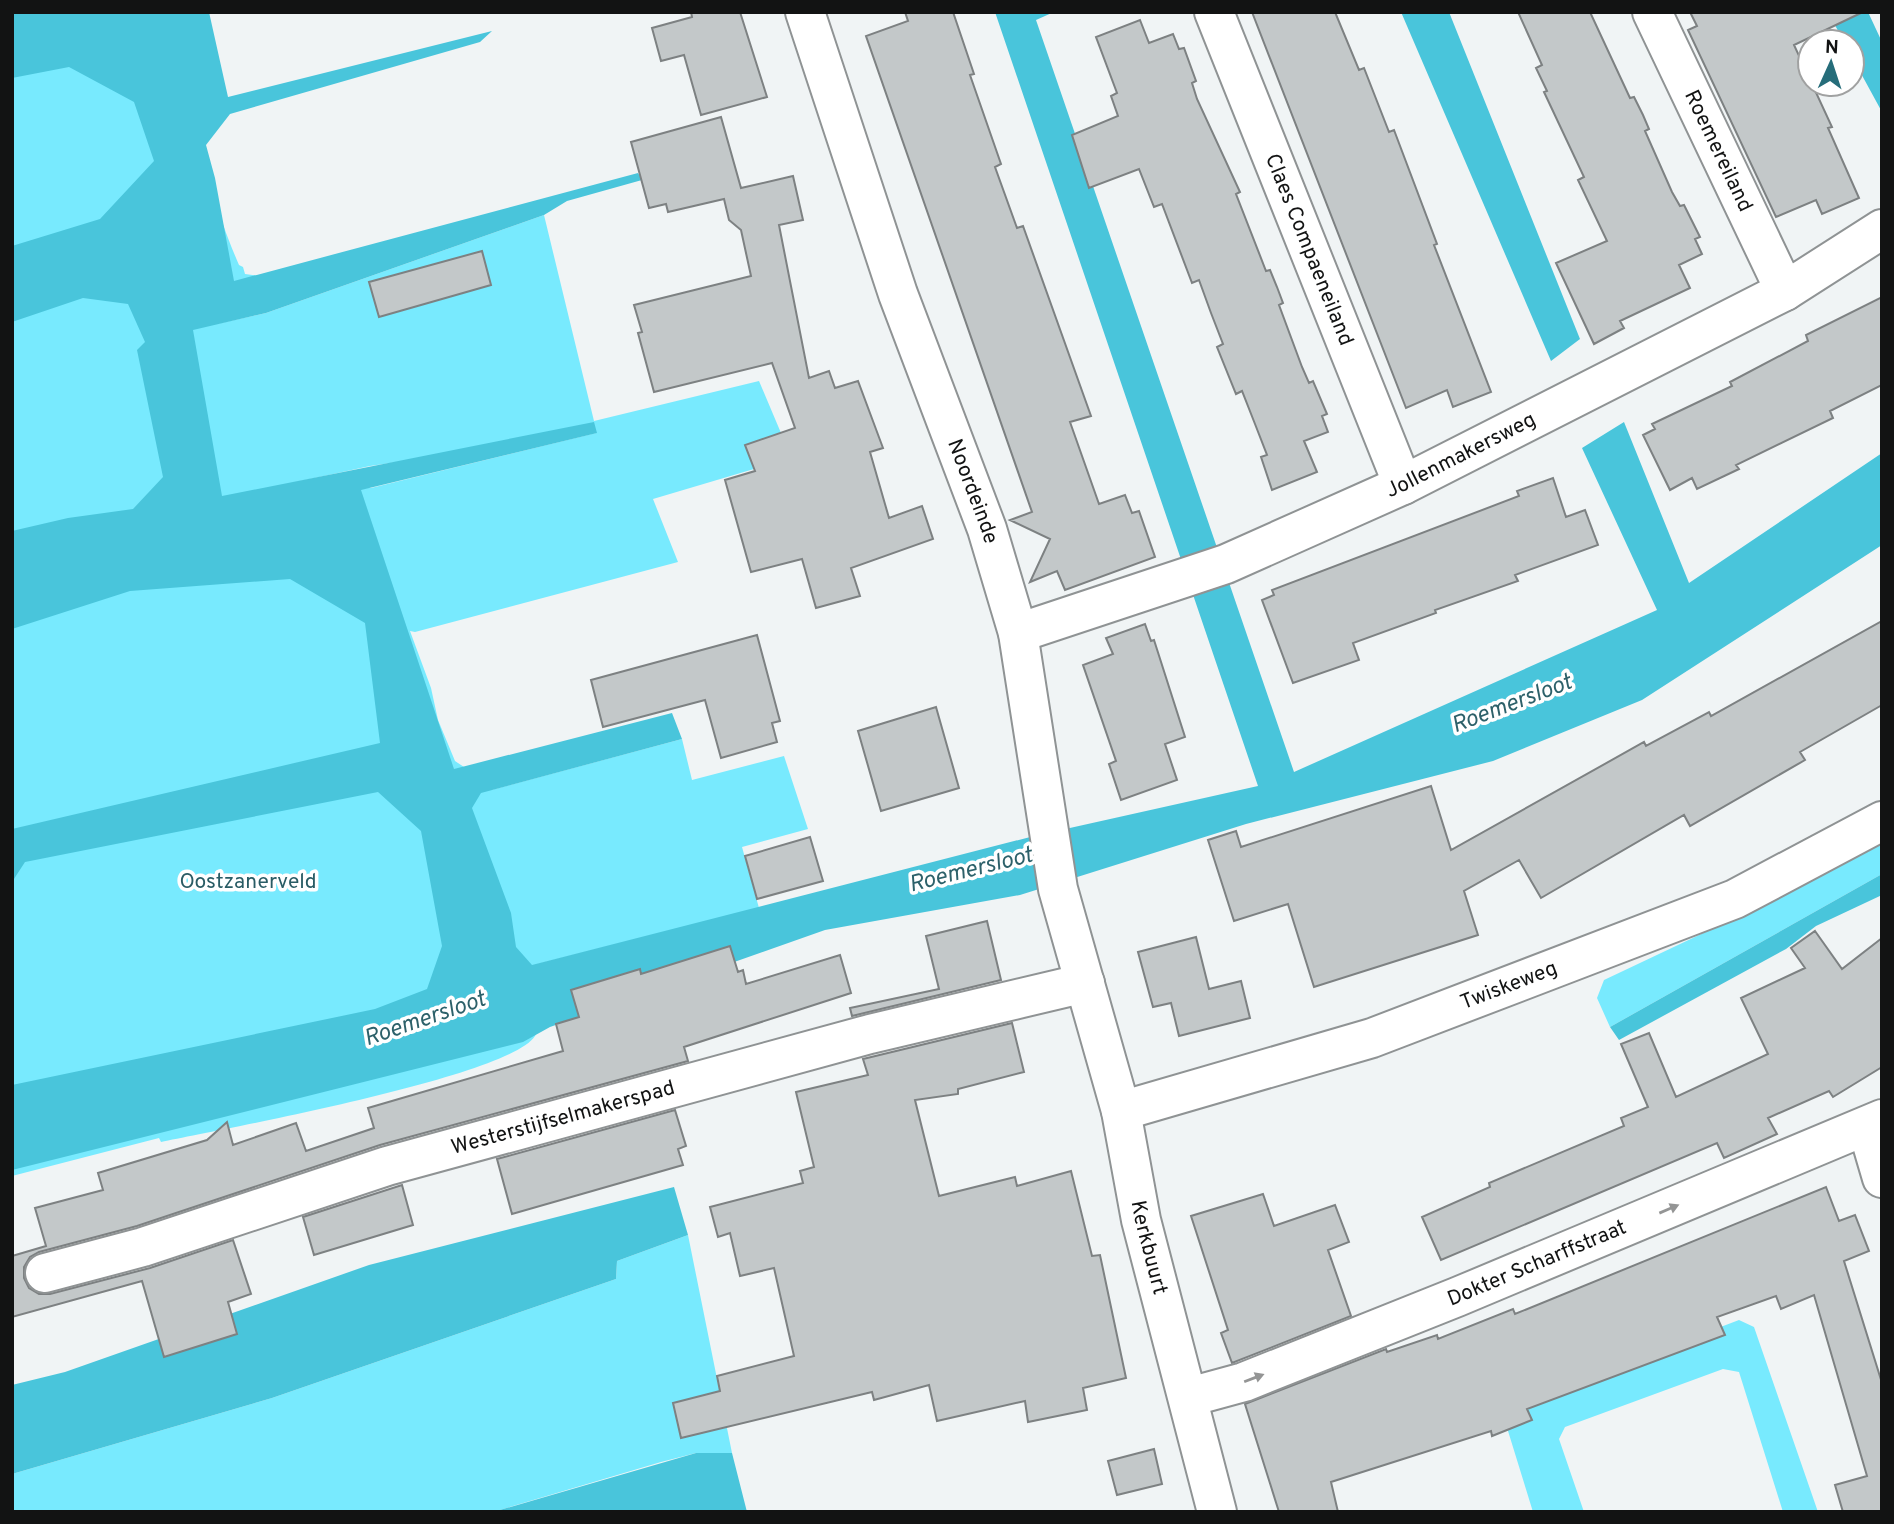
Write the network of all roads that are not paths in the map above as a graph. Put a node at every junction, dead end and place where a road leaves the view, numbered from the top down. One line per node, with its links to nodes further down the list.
1 (805, 12): 7 (street, Noordeinde)
2 (1214, 12): 6 (street, Claes Compaeneiland)
3 (1652, 12): 5 (street, Roemereiland)
4 (1882, 229): 5 (street, Jollenmakersweg)
5 (1785, 291): 6 (street, Jollenmakersweg)
6 (1403, 485): 7 (street, Jollenmakersweg)
7 (1018, 633): 9 (street, Noordeinde)
8 (1882, 821): 10 (street, Twiskeweg)
9 (1085, 983): 10 (street, Kerkbuurt); 13 (street, Westerstijfselmakerspad)
10 (1121, 1111): 14 (street, Kerkbuurt)
11 (1874, 1123): 12 (street); 14 (street, Dokter Scharffstraat, one-way to 11)
12 (1882, 1178)
13 (45, 1273)
14 (1189, 1396): 15 (street, Kerkbuurt)
15 (1217, 1512)

